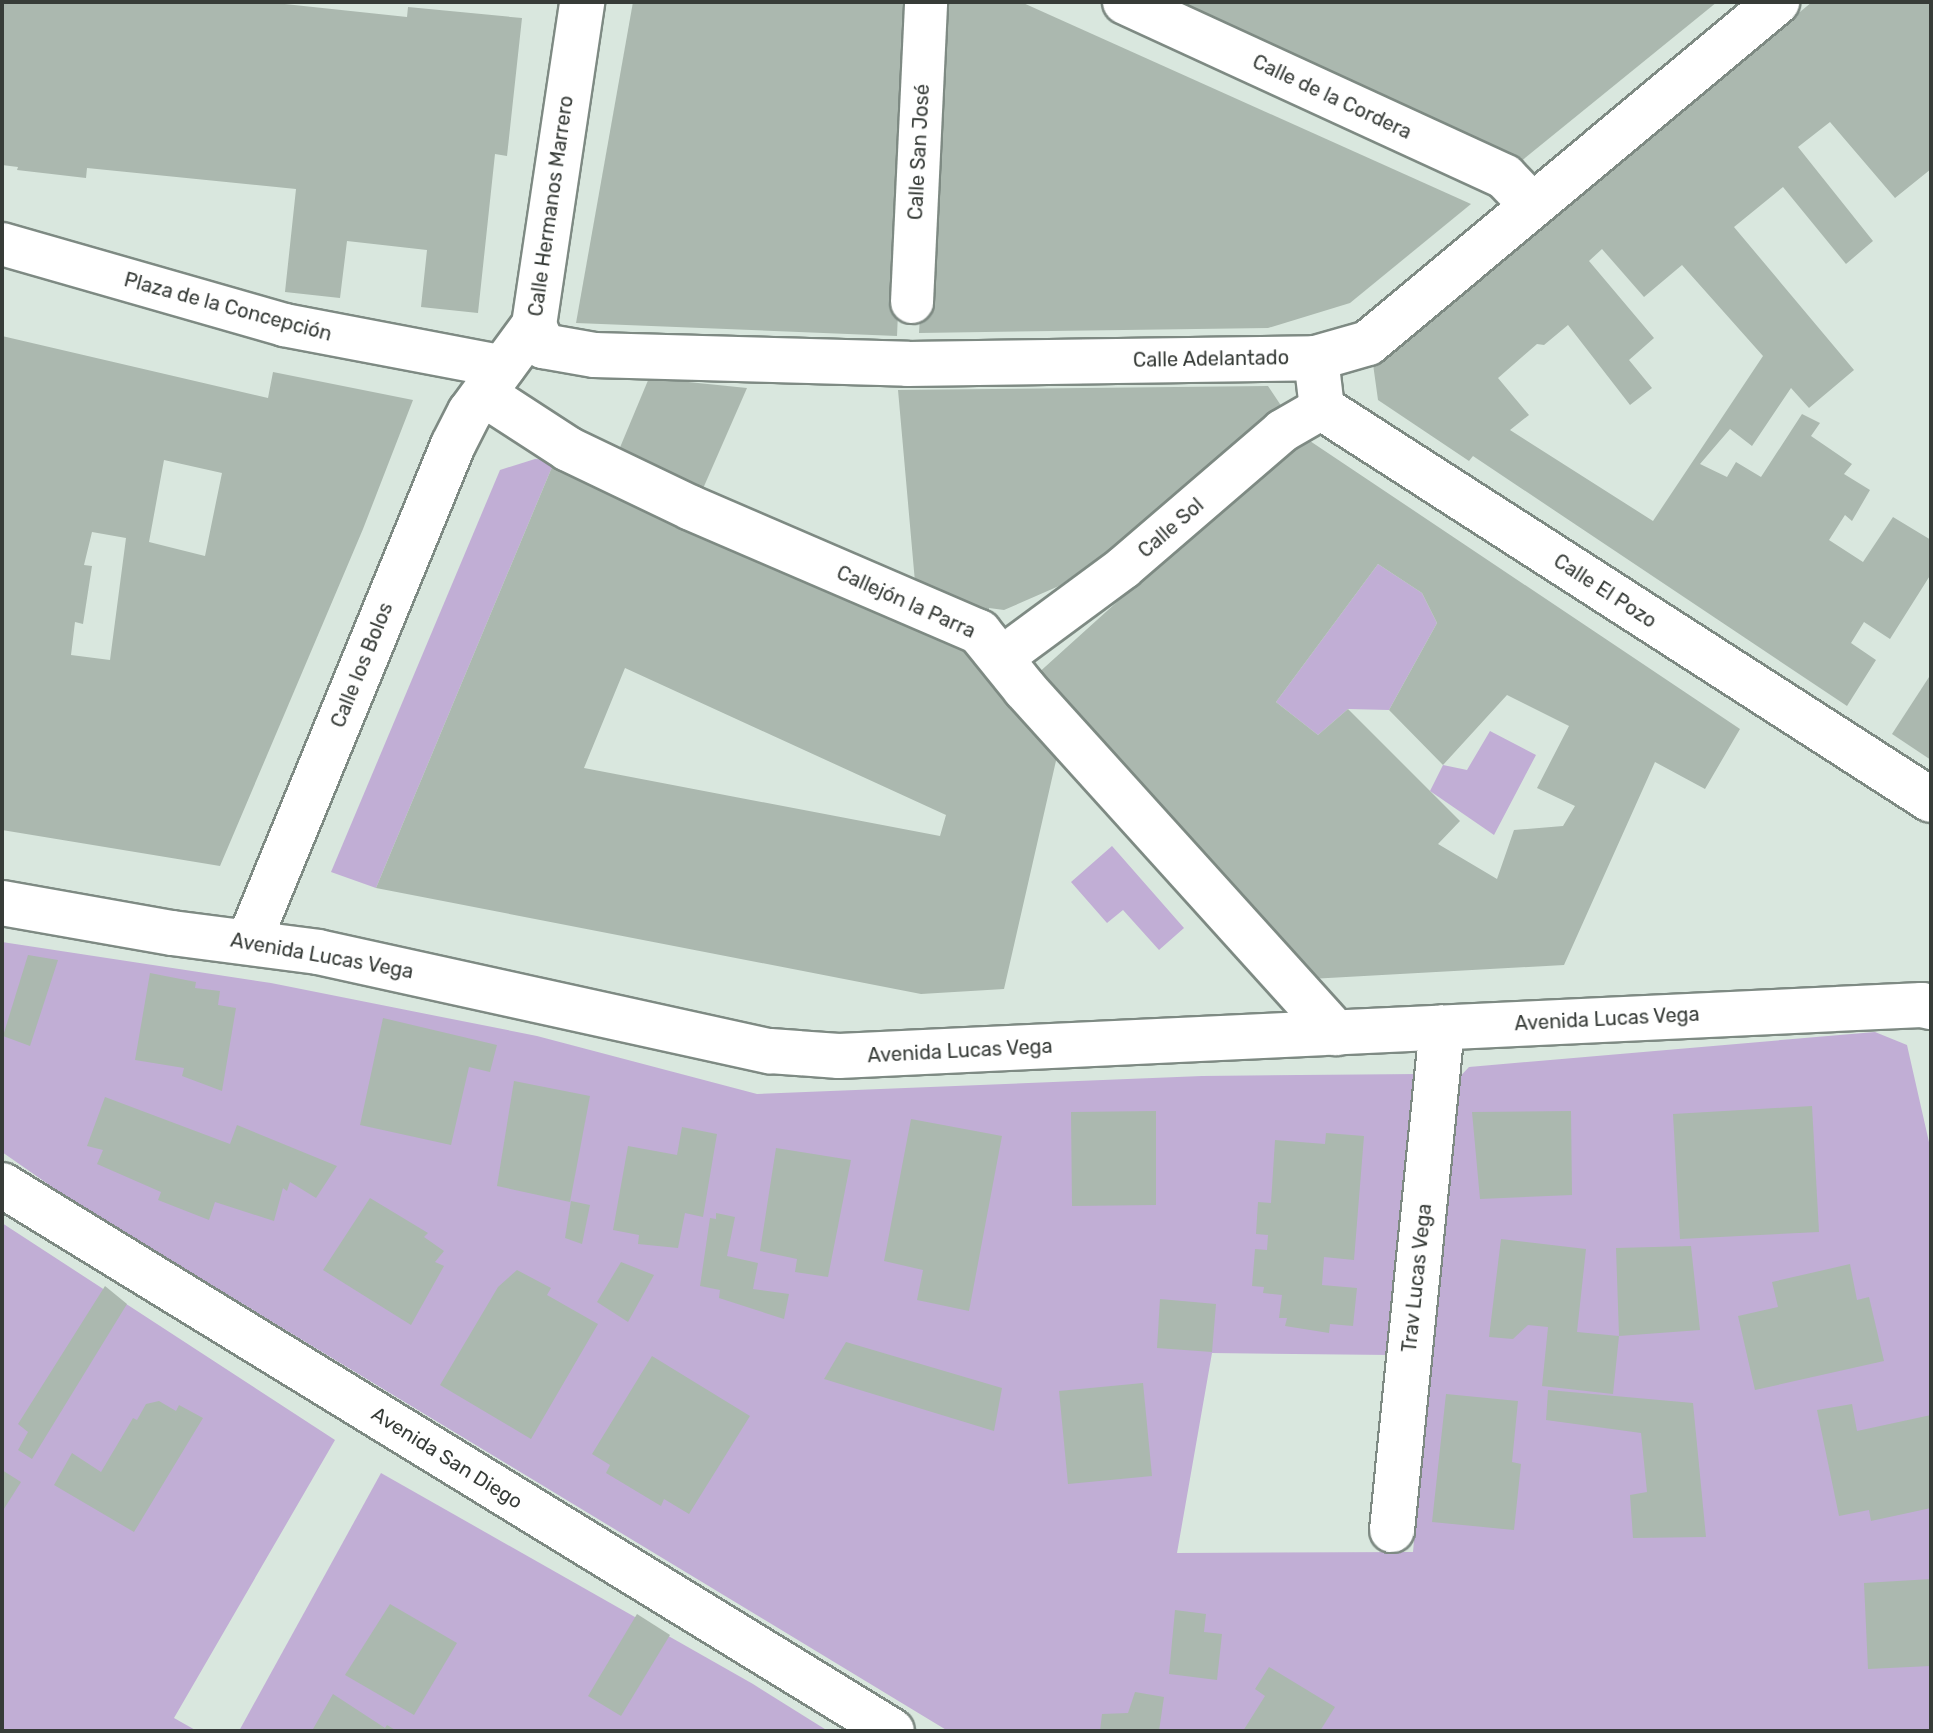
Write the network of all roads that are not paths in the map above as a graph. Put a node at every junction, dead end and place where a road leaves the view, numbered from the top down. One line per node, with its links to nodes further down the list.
1 (582, 2): 8 (street, Calle Hermanos Marrero)
2 (926, 2): 7 (street, Calle San José)
3 (1125, 2): 5 (street, Calle de la Cordera)
4 (1777, 2): 5 (street, Calle Adelantado)
5 (1531, 204): 9 (street, Calle Adelantado)
6 (2, 244): 10 (street, Plaza de la Concepción)
7 (912, 302)
8 (534, 325): 9 (street, Calle Adelantado); 10 (street, Calle Hermanos Marrero)
9 (1316, 358): 11 (street)
10 (494, 381): 15 (street, Calle los Bolos); 18 (street, Callejón la Parra)
11 (1322, 408): 12 (street, Calle Sol); 13 (street, Calle El Pozo)
12 (1019, 645)
13 (1931, 800)
14 (2, 903): 15 (street, Avenida Lucas Vega)
15 (249, 941): 18 (street, Avenida Lucas Vega)
16 (1931, 1007): 17 (street, Avenida Lucas Vega)
17 (1442, 1027): 18 (street, Avenida Lucas Vega); 20 (street, Trav Lucas Vega)
18 (1336, 1033)
19 (2, 1185): 21 (street, Avenida San Diego)
20 (1392, 1530)
21 (892, 1731)

